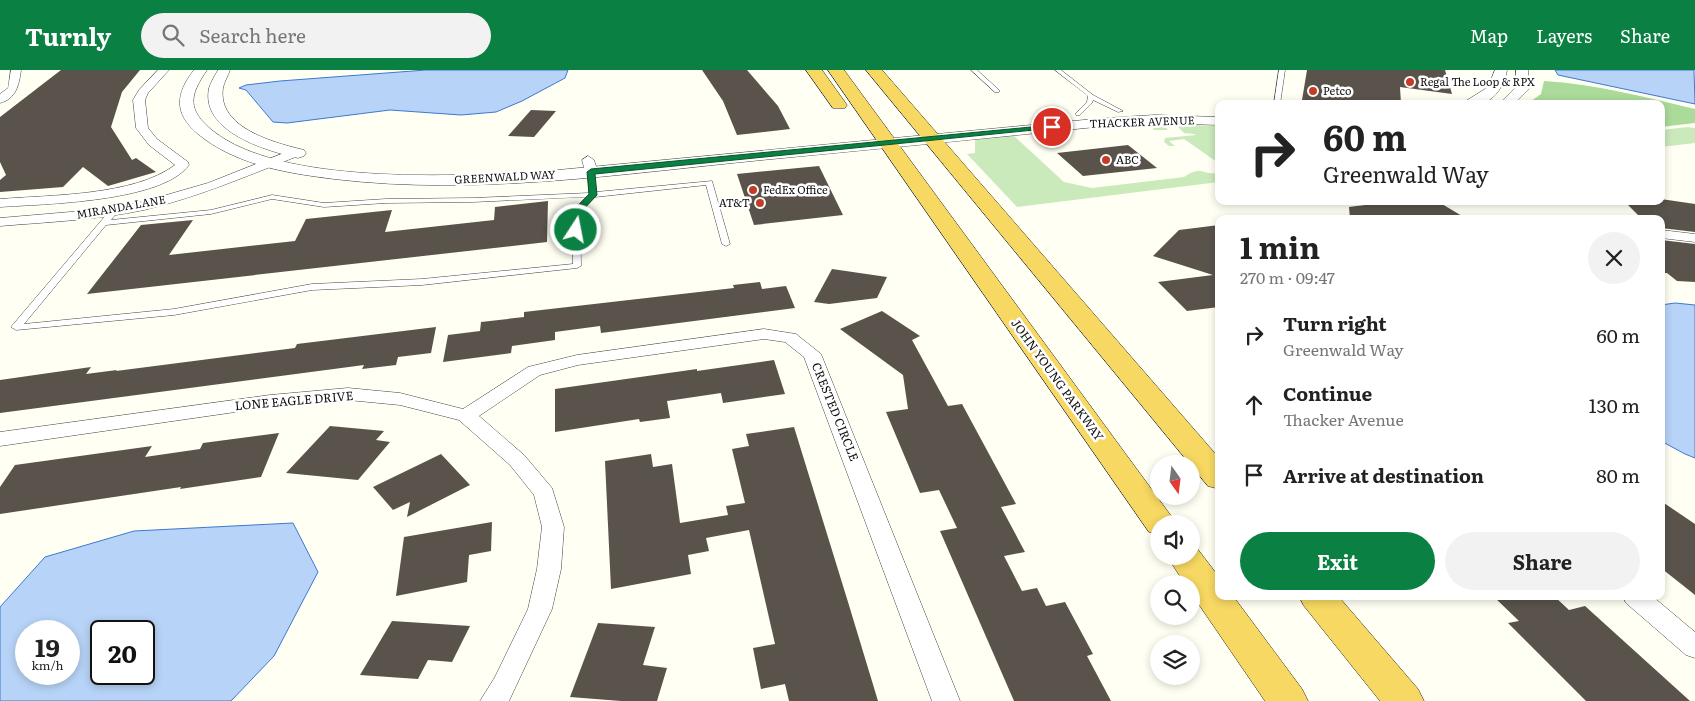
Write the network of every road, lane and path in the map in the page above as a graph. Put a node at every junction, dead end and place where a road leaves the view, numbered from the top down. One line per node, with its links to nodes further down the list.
1 (16, 70): 15 (street)
2 (164, 70): 30 (street)
3 (201, 70): 27 (street, GREENWALD WAY)
4 (224, 70): 26 (street, GREENWALD WAY)
5 (814, 70): 25 (highway)
6 (836, 70): 25 (highway)
7 (974, 70): 13 (lane)
8 (1058, 70): 14 (lane)
9 (1282, 70): 16 (lane)
10 (1501, 70): 17 (street)
11 (1522, 70): 18 (street)
12 (877, 72): 24 (highway)
13 (997, 91)
14 (1091, 96): 19 (lane); 21 (lane)
15 (0, 100)
16 (1278, 100)
17 (1476, 100)
18 (1510, 100)
19 (1120, 111): 20 (street, THACKER AVENUE); 21 (street, THACKER AVENUE); 23 (street)
20 (1215, 112)
21 (1078, 114): 24 (street, THACKER AVENUE)
22 (1215, 121): 23 (street, THACKER AVENUE)
23 (1105, 122): 24 (street, THACKER AVENUE)
24 (926, 134): 25 (street, THACKER AVENUE); 39 (highway)
25 (879, 136): 28 (street, GREENWALD WAY); 40 (highway, JOHN YOUNG PARKWAY)
26 (294, 153): 27 (street, MIRANDA LANE); 28 (street, GREENWALD WAY)
27 (270, 162): 28 (street, GREENWALD WAY); 31 (street, MIRANDA LANE)
28 (590, 166): 29 (lane)
29 (593, 195): 33 (lane); 33 (lane); 36 (lane)
30 (0, 203)
31 (115, 210): 32 (street, MIRANDA LANE); 33 (lane)
32 (0, 222)
33 (104, 223)
34 (1665, 234): 35 (street)
35 (1695, 238)
36 (726, 244)
37 (466, 416): 38 (street, LONE EAGLE DRIVE); 47 (street, LONE EAGLE DRIVE); 48 (street, CRESTED CIRCLE)
38 (0, 440)
39 (1215, 473)
40 (1154, 515)
41 (1190, 565): 42 (highway)
42 (1215, 599)
43 (1216, 600): 49 (highway)
44 (1320, 600): 50 (highway)
45 (1640, 600): 46 (street)
46 (1695, 647)
47 (494, 701)
48 (946, 701)
49 (1288, 701)
50 (1404, 701)

